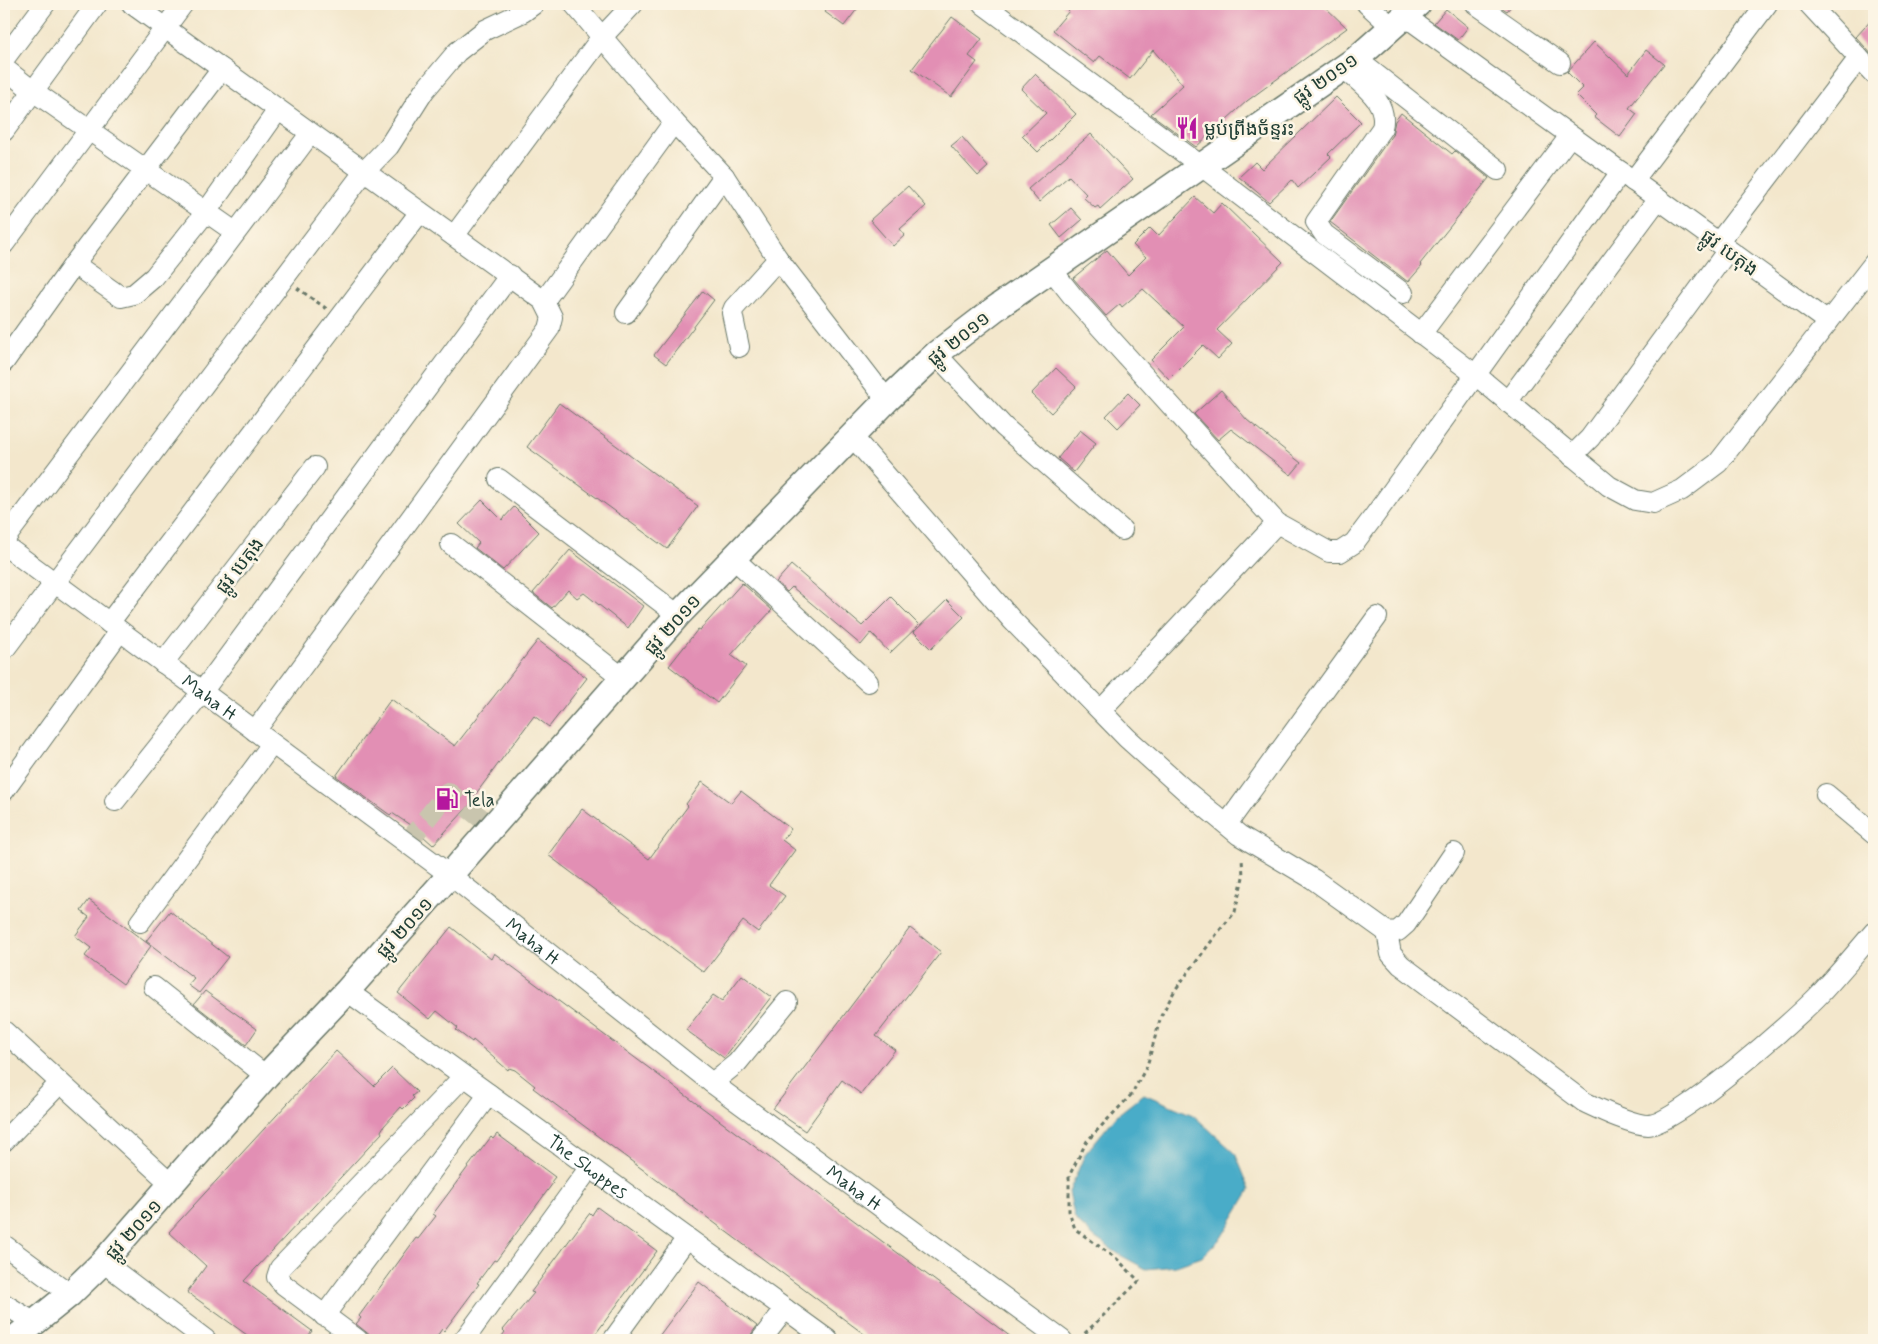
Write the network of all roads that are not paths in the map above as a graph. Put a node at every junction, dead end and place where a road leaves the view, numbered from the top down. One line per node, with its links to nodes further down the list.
1 (45, 4): 17 (street)
2 (97, 4): 23 (street)
3 (132, 4): 14 (street)
4 (183, 4): 14 (street)
5 (534, 4): 33 (street)
6 (574, 4): 15 (street)
7 (633, 4): 15 (street)
8 (983, 4): 30 (street)
9 (1367, 4): 13 (street, ផ្លូវ បេតុង)
10 (1476, 4): 19 (street)
11 (1767, 4): 35 (street)
12 (1809, 4): 16 (street)
13 (1405, 15): 18 (main road, ផ្លូវ ២០១១); 29 (street, ផ្លូវ បេតុង)
14 (164, 28): 21 (street); 26 (street)
15 (601, 38): 25 (street); 40 (street)
16 (1859, 58): 22 (street); 42 (street)
17 (4, 59)
18 (1350, 63): 30 (main road, ផ្លូវ ២០១១); 32 (street); 48 (street)
19 (1560, 63)
20 (4, 68): 23 (street)
21 (222, 69): 24 (street); 31 (street)
22 (1874, 74)
23 (33, 91): 26 (street); 27 (street)
24 (278, 110): 28 (street); 37 (street)
25 (674, 122): 34 (street); 49 (street)
26 (88, 129): 31 (street); 41 (street)
27 (4, 131)
28 (310, 134): 33 (street); 39 (street)
29 (1570, 136): 35 (street, ផ្លូវ បេតុង); 52 (street)
30 (1200, 165): 46 (main road, ផ្លូវ ២០១១); 52 (street)
31 (146, 170): 37 (street); 45 (street)
32 (1498, 170)
33 (364, 172): 38 (street); 69 (street)
34 (724, 176): 43 (street); 50 (street)
35 (1627, 177): 36 (street, ផ្លូវ បេតុង); 56 (street)
36 (1658, 200): 42 (street, ផ្លូវ បេតុង); 58 (street)
37 (206, 212): 39 (street); 45 (street)
38 (420, 212): 40 (street); 72 (street)
39 (235, 232): 65 (street)
40 (454, 236): 47 (street)
41 (4, 244)
42 (1723, 246): 51 (street, ផ្លូវ បេតុង); 60 (street)
43 (778, 259): 53 (street); 57 (street)
44 (1874, 263): 51 (street)
45 (74, 264): 55 (street)
46 (1051, 269): 54 (main road, ផ្លូវ ២០១១); 63 (street)
47 (510, 275): 49 (street); 77 (street)
48 (1403, 293)
49 (544, 301): 79 (street)
50 (626, 313)
51 (1828, 322): 60 (street)
52 (1421, 334): 56 (street)
53 (739, 347)
54 (936, 354): 57 (main road, ផ្លូវ ២០១១); 64 (street)
55 (4, 362)
56 (1477, 376): 58 (street); 63 (street)
57 (887, 400): 59 (main road, ផ្លូវ ២០១១)
58 (1507, 402): 60 (street)
59 (851, 435): 68 (main road, ផ្លូវ ២០១១); 78 (street)
60 (1572, 456)
61 (315, 467): 74 (street, ផ្លូវ បេតុង)
62 (499, 479): 70 (street)
63 (1277, 524): 78 (street)
64 (1122, 530)
65 (4, 540)
66 (451, 544): 75 (street)
67 (4, 545): 69 (street, Maha H)
68 (733, 558): 70 (main road, ផ្លូវ ២០១១); 76 (street)
69 (54, 582): 72 (street, Maha H); 73 (street)
70 (678, 615): 75 (main road, ផ្លូវ ២០១១)
71 (1377, 617): 84 (street)
72 (114, 627): 74 (street, Maha H); 81 (street)
73 (4, 650)
74 (163, 663): 77 (street, Maha H)
75 (622, 678): 87 (main road, ផ្លូវ ២០១១)
76 (868, 682)
77 (202, 692): 79 (street, Maha H); 83 (street)
78 (1101, 710): 84 (street)
79 (255, 731): 80 (street, Maha H)
80 (272, 744): 87 (street, Maha H); 88 (street)
81 (4, 791)
82 (1826, 794): 85 (street)
83 (115, 801)
84 (1233, 830): 89 (street)
85 (1874, 834)
86 (1454, 853): 89 (street)
87 (450, 875): 92 (main road, ផ្លូវ ២០១១); 98 (street, Maha H)
88 (140, 922)
89 (1387, 932): 90 (street)
90 (1874, 932)
91 (154, 986): 95 (street)
92 (347, 991): 95 (main road, ផ្លូវ ២០១១); 96 (street, The Shoppes)
93 (787, 1002): 98 (street)
94 (4, 1032): 97 (street)
95 (266, 1076): 102 (main road, ផ្លូវ ២០១១)
96 (464, 1076): 99 (street, The Shoppes); 109 (street)
97 (60, 1083): 100 (street); 102 (street)
98 (712, 1083): 118 (street, Maha H)
99 (489, 1094): 101 (street, The Shoppes); 109 (street)
100 (4, 1141)
101 (590, 1167): 103 (street, The Shoppes); 114 (street)
102 (172, 1185): 105 (main road, ផ្លូវ ២០១១)
103 (687, 1238): 108 (street, The Shoppes); 115 (street)
104 (4, 1246): 106 (street)
105 (103, 1262): 106 (main road, ផ្លូវ ២០១១); 112 (street)
106 (70, 1294): 110 (main road, ផ្លូវ ២០១១)
107 (4, 1304): 110 (street)
108 (785, 1309): 116 (street); 117 (street, The Shoppes)
109 (324, 1316): 113 (street)
110 (35, 1323): 111 (main road, ផ្លូវ ២០១១)
111 (13, 1340)
112 (206, 1340)
113 (358, 1340)
114 (464, 1340)
115 (613, 1340)
116 (762, 1340)
117 (828, 1340)
118 (1062, 1340)

